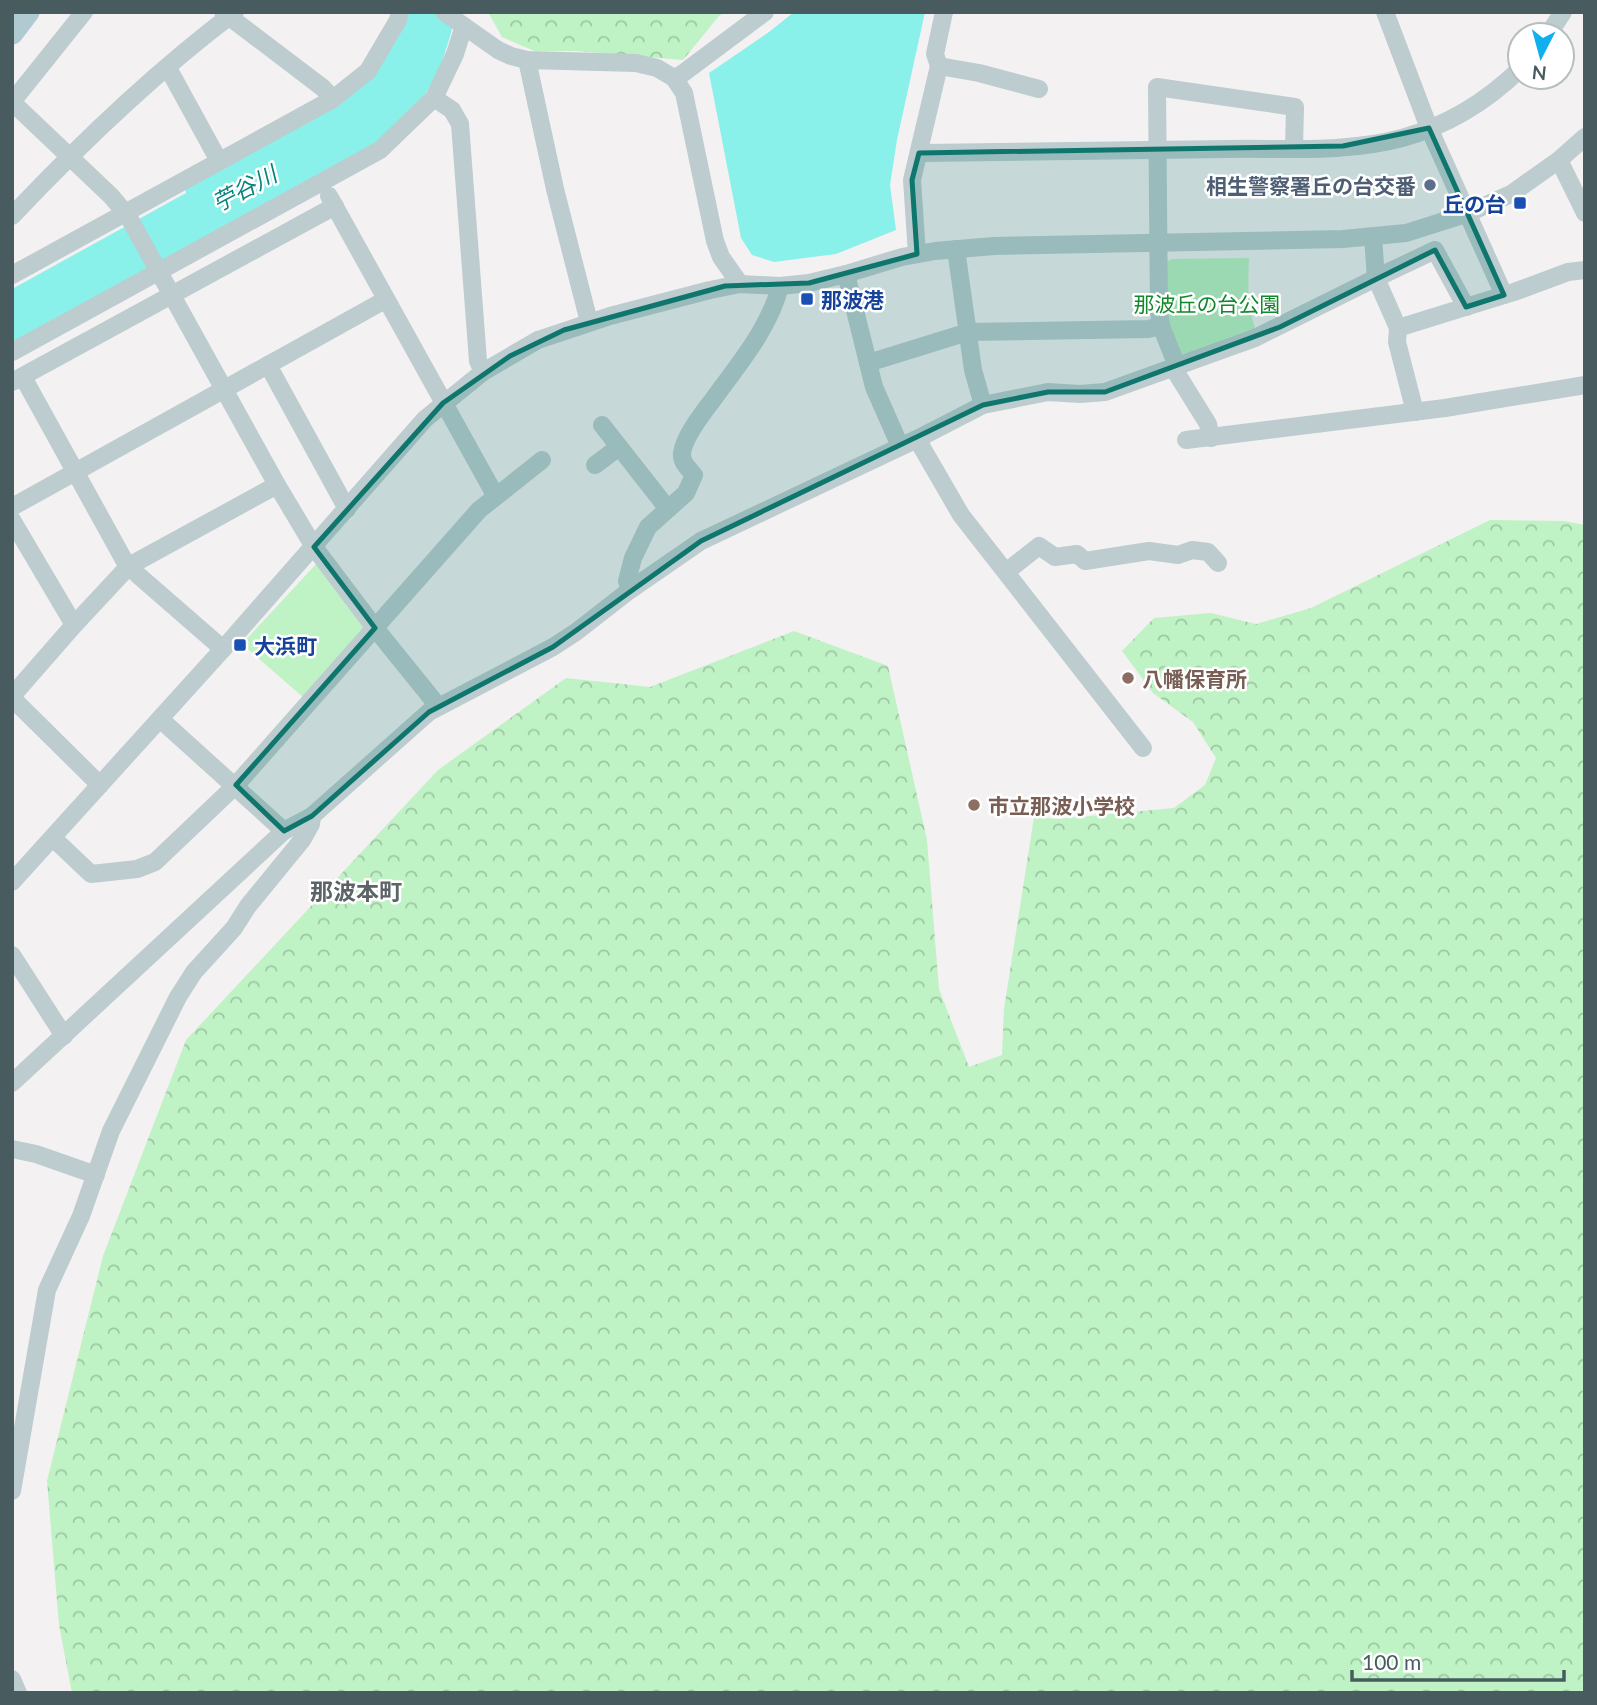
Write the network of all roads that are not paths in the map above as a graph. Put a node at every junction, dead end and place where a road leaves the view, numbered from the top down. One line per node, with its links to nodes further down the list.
1 (28, 12): 9 (main road)
2 (84, 12): 18 (street)
3 (400, 12): 17 (street)
4 (765, 12): 13 (street)
5 (944, 12): 11 (street)
6 (1385, 12): 19 (street)
7 (229, 14): 12 (street); 17 (street)
8 (455, 20): 10 (street); 16 (street)
9 (12, 33)
10 (527, 60): 13 (street); 48 (street)
11 (939, 66): 15 (street); 23 (street)
12 (168, 68): 24 (street); 26 (street)
13 (674, 78): 42 (street)
14 (1506, 80): 19 (street)
15 (1039, 89)
16 (434, 98): 27 (street); 56 (street)
17 (333, 99): 26 (street)
18 (12, 102): 24 (street)
19 (1429, 128): 21 (street); 31 (street)
20 (1585, 136): 25 (street)
21 (1294, 148): 22 (street); 22 (street)
22 (1156, 150): 23 (street); 34 (street)
23 (919, 153): 36 (street)
24 (69, 156): 30 (street); 32 (street)
25 (1559, 160): 29 (street); 31 (street)
26 (219, 162): 30 (street)
27 (322, 184): 28 (street); 39 (street)
28 (335, 206): 44 (street); 46 (street)
29 (1585, 212)
30 (126, 214): 37 (street); 39 (street)
31 (1466, 214): 33 (street); 45 (street)
32 (12, 216)
33 (1373, 237): 34 (street); 41 (street)
34 (1158, 242): 35 (street); 49 (street)
35 (956, 249): 36 (street); 51 (street)
36 (917, 254): 40 (street)
37 (16, 266)
38 (1585, 270): 45 (street)
39 (159, 271): 44 (street); 52 (street)
40 (846, 274): 43 (street); 53 (street)
41 (1376, 278): 47 (street); 50 (street); 55 (street)
42 (740, 284): 43 (street); 48 (street)
43 (780, 286): 75 (street)
44 (171, 295): 57 (street); 59 (street)
45 (1504, 295): 47 (street)
46 (385, 300): 54 (street); 60 (street)
47 (1466, 307): 50 (street)
48 (589, 322): 56 (street)
49 (1161, 326): 51 (street); 55 (street)
50 (1398, 328): 62 (street)
51 (968, 332): 53 (street); 61 (street)
52 (12, 352)
53 (868, 363): 66 (street)
54 (268, 365): 59 (street); 74 (street)
55 (1177, 366): 61 (street); 64 (street)
56 (483, 372): 60 (street)
57 (18, 379): 70 (street)
58 (1585, 385): 62 (street)
59 (224, 389): 70 (street); 71 (street)
60 (443, 403): 72 (street); 74 (street)
61 (983, 405): 66 (street)
62 (1415, 412): 64 (street)
63 (602, 425): 67 (street)
64 (1211, 438): 65 (street)
65 (1186, 440)
66 (908, 443): 80 (street); 81 (street)
67 (619, 447): 69 (street); 75 (street)
68 (542, 460): 72 (street)
69 (595, 465)
70 (76, 472): 73 (street); 79 (street)
71 (277, 485): 77 (street); 79 (street)
72 (495, 495): 83 (street)
73 (12, 507)
74 (348, 509): 77 (street)
75 (668, 509): 81 (street)
76 (12, 520): 82 (street)
77 (314, 547): 83 (street); 84 (street)
78 (1219, 563): 80 (street)
79 (129, 566): 82 (street); 84 (street)
80 (1006, 572): 88 (street)
81 (630, 590): 86 (street)
82 (74, 625): 85 (street)
83 (375, 628): 86 (street); 90 (street)
84 (223, 649): 87 (street)
85 (12, 697): 89 (street)
86 (439, 706): 91 (street)
87 (160, 719): 89 (street); 90 (street)
88 (1143, 748)
89 (100, 785): 93 (street)
90 (236, 785): 92 (street); 93 (street)
91 (313, 816): 92 (street); 99 (street)
92 (284, 831): 96 (street)
93 (53, 838): 94 (street)
94 (12, 882)
95 (12, 955): 96 (street)
96 (64, 1036): 97 (street)
97 (12, 1083)
98 (12, 1149): 99 (street)
99 (96, 1175): 100 (street)
100 (12, 1491)
101 (12, 1679): 102 (street)
102 (18, 1693)

